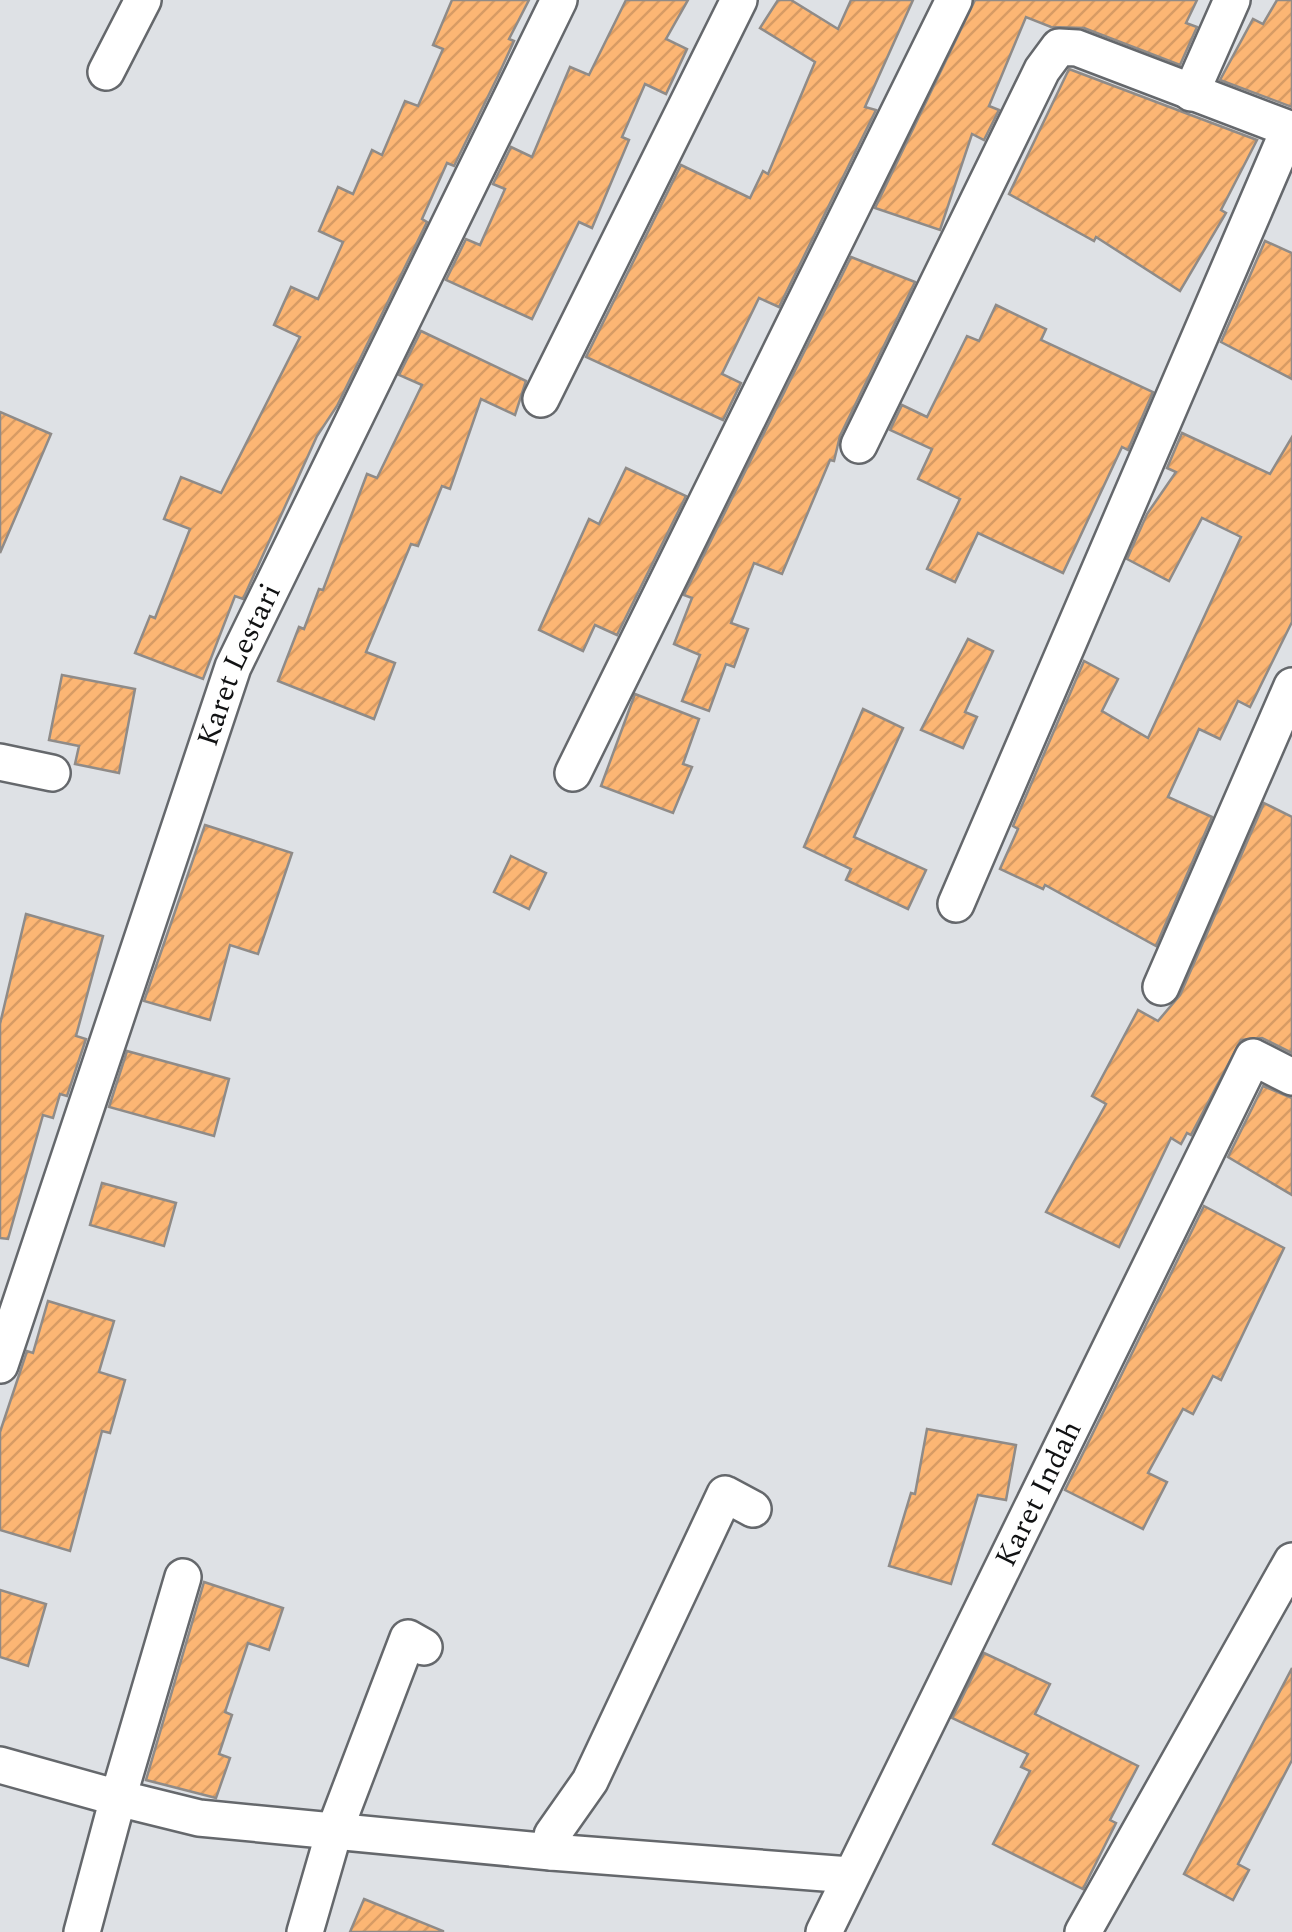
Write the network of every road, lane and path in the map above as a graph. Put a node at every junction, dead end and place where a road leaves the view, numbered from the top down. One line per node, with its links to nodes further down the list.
1 (143, 0): 6 (street)
2 (559, 0): 18 (street, Karet Lestari)
3 (739, 0): 9 (street)
4 (954, 0): 14 (street)
5 (1232, 0): 7 (street)
6 (106, 72)
7 (1191, 93): 8 (street); 10 (street)
8 (1291, 129): 15 (street)
9 (541, 398)
10 (860, 444)
11 (1292, 686): 16 (street)
12 (0, 762): 13 (street)
13 (52, 773)
14 (573, 773)
15 (956, 904)
16 (1162, 986)
17 (1292, 1078): 27 (street, Karet Indah)
18 (0, 1365)
19 (753, 1509): 26 (street)
20 (1292, 1562): 31 (street)
21 (183, 1577): 24 (street)
22 (424, 1647): 25 (street)
23 (0, 1765): 24 (street)
24 (118, 1798): 25 (street); 28 (street)
25 (334, 1832): 26 (street); 29 (street)
26 (551, 1852): 27 (street)
27 (850, 1875): 30 (street, Karet Indah)
28 (82, 1932)
29 (305, 1932)
30 (824, 1932)
31 (1083, 1932)

